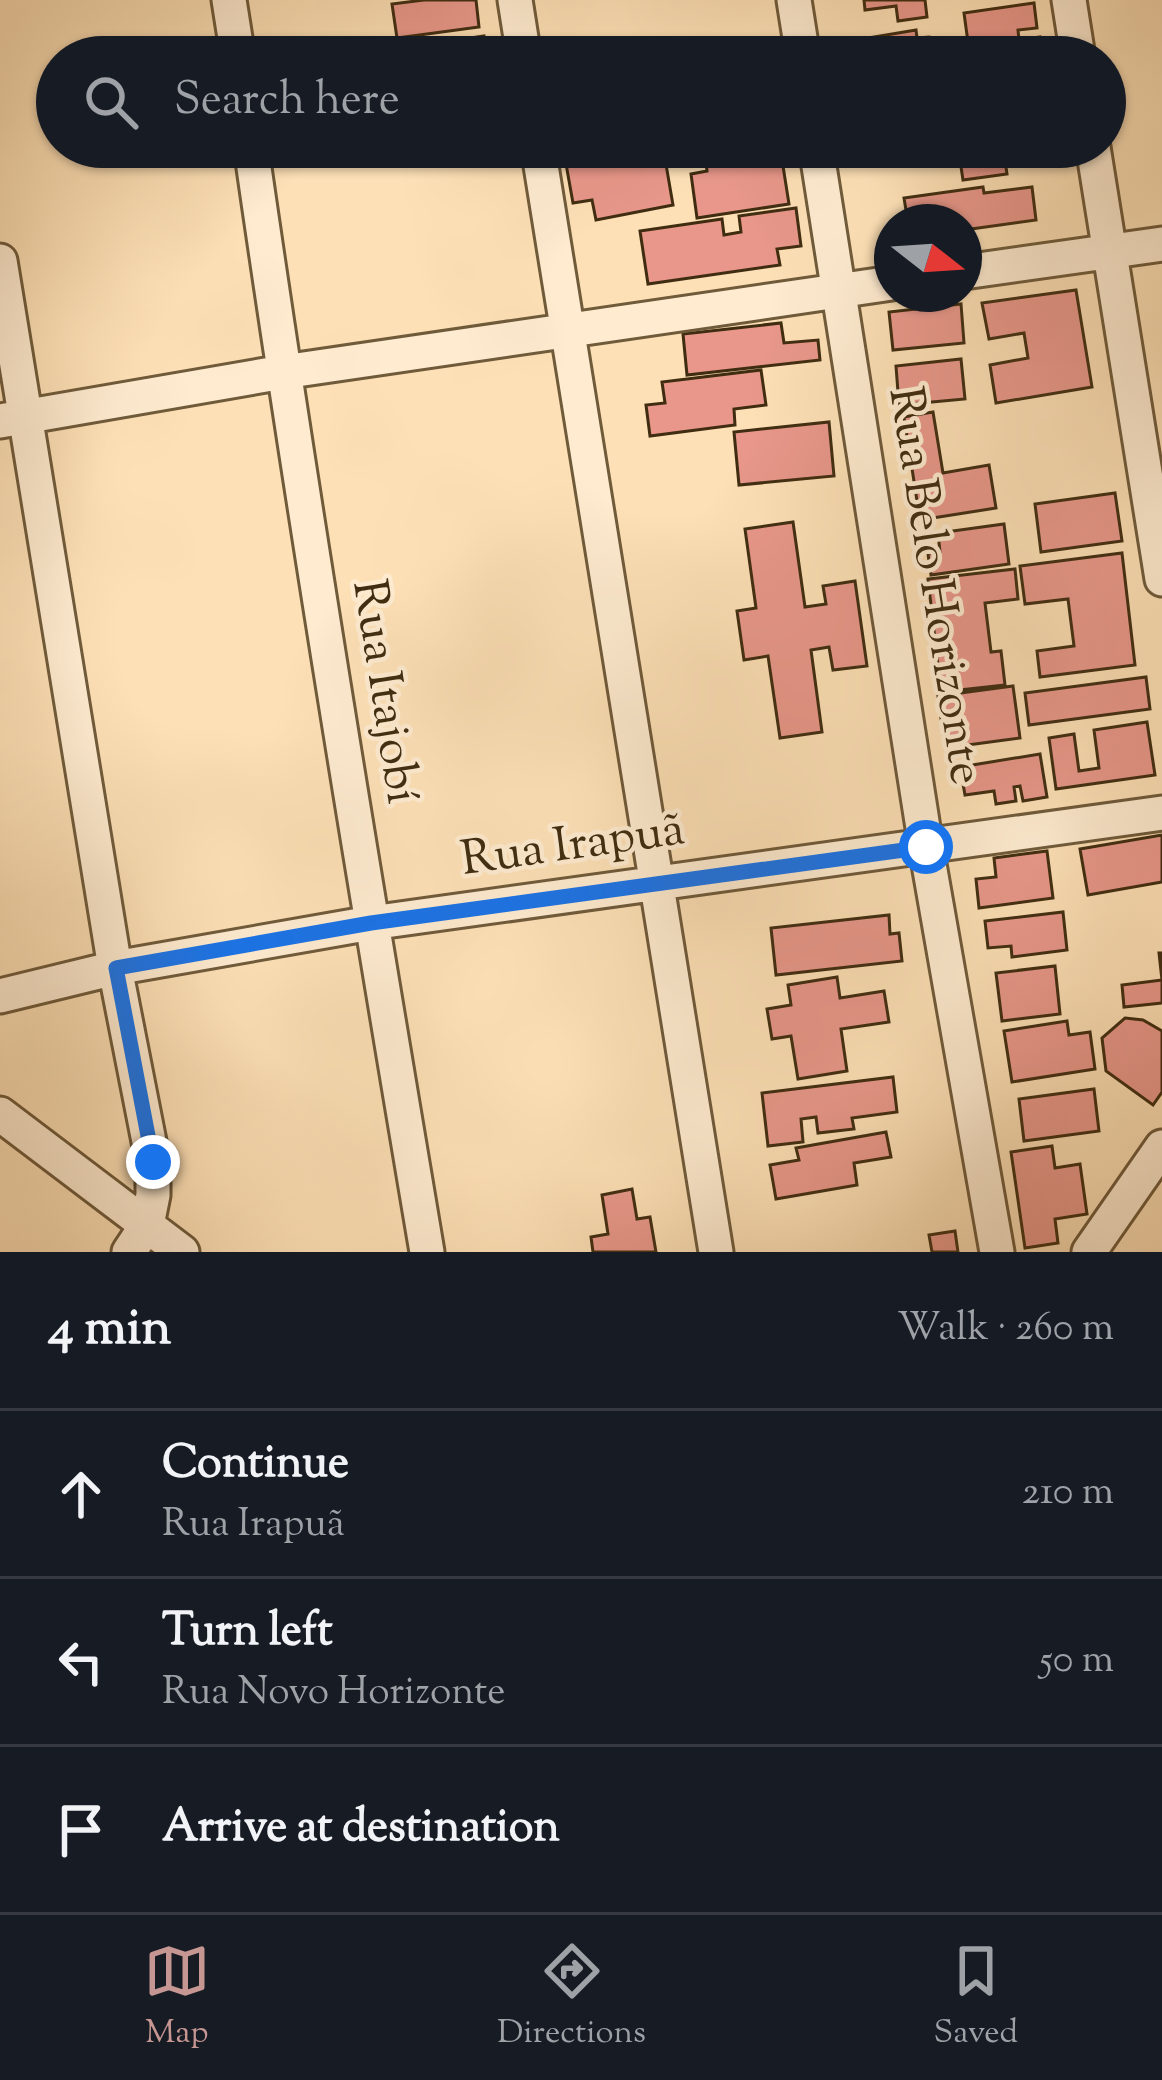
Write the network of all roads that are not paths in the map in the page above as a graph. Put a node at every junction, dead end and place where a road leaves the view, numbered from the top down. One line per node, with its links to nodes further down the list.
1 (230, 0): 5 (street)
2 (514, 0): 6 (street)
3 (794, 0): 7 (street)
4 (1069, 0): 8 (street)
5 (235, 36)
6 (520, 36)
7 (799, 36)
8 (1075, 36)
9 (254, 168): 20 (street, Rua Itajobí)
10 (541, 168): 19 (street)
11 (819, 168): 18 (street, Rua Belo Horizonte)
12 (1097, 168): 14 (street)
13 (1162, 244): 14 (street)
14 (1111, 251): 16 (street); 22 (street)
15 (0, 261): 21 (street)
16 (982, 269)
17 (874, 286): 18 (street)
18 (838, 291): 19 (street); 24 (street, Rua Belo Horizonte)
19 (567, 329): 20 (street); 25 (street)
20 (284, 372): 21 (street); 26 (street, Rua Itajobí)
21 (12, 419): 27 (street)
22 (1162, 578)
23 (1162, 813): 24 (street, Rua Irapuã)
24 (926, 847): 25 (street, Rua Irapuã); 35 (street, Rua Belo Horizonte)
25 (658, 884): 26 (street, Rua Irapuã); 34 (street)
26 (371, 923): 27 (street, Rua Irapuã); 33 (street, Rua Itajobí)
27 (116, 968): 28 (street, Rua Irapuã); 31 (street)
28 (0, 996)
29 (0, 1114): 31 (street)
30 (1162, 1147): 36 (street)
31 (138, 1239): 32 (street)
32 (182, 1252)
33 (427, 1252)
34 (716, 1252)
35 (997, 1252)
36 (1089, 1252)

